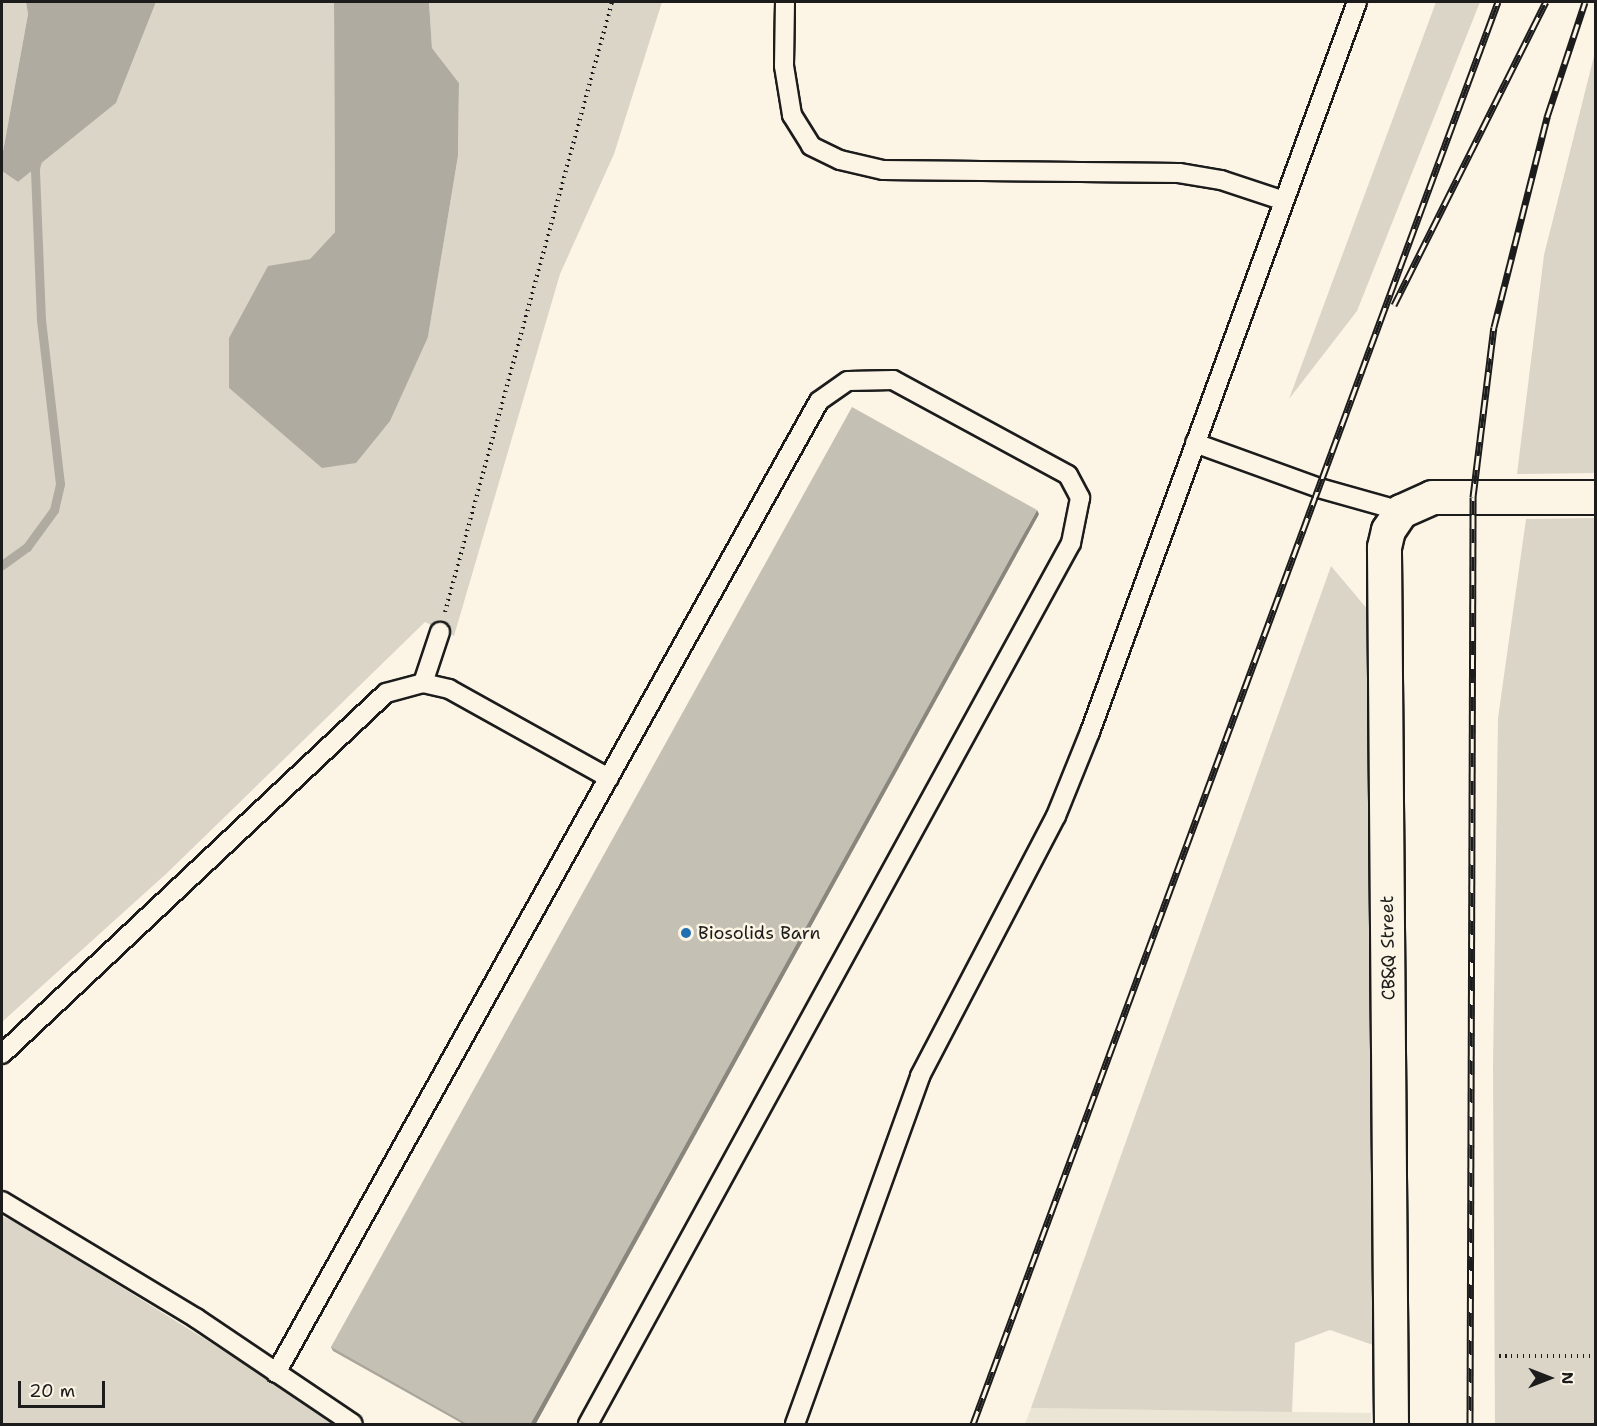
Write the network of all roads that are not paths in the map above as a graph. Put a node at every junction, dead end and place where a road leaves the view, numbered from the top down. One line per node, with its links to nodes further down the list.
1 (785, 2): 3 (lane)
2 (1357, 2): 3 (lane)
3 (1284, 201): 4 (lane)
4 (1196, 444): 6 (lane); 15 (lane)
5 (1596, 497): 6 (street)
6 (1401, 511): 16 (street, CB&Q Street)
7 (440, 632): 8 (lane)
8 (423, 683): 9 (lane); 10 (lane)
9 (609, 778): 12 (lane); 14 (lane)
10 (2, 1054)
11 (2, 1201): 12 (lane)
12 (276, 1373): 13 (lane)
13 (353, 1425)
14 (588, 1425)
15 (795, 1425)
16 (1391, 1425)

